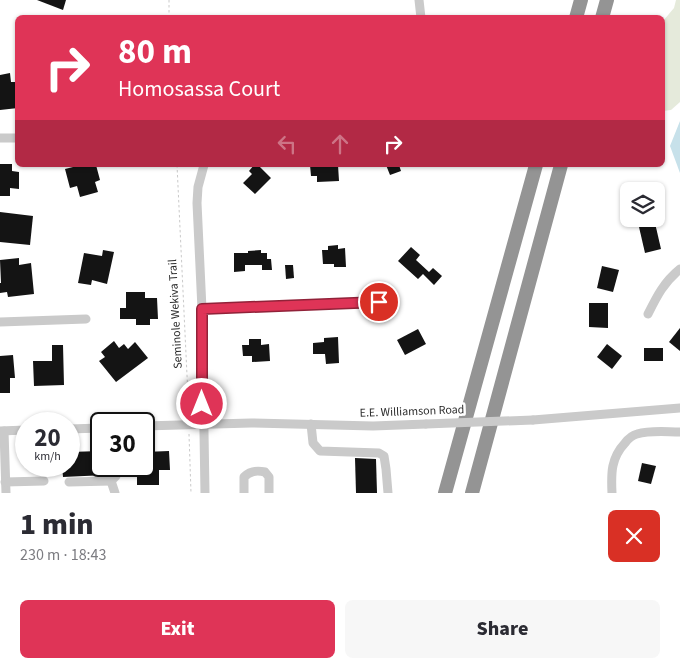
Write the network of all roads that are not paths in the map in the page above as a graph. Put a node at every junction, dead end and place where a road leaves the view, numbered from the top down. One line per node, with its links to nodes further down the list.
1 (419, 0): 4 (street)
2 (581, 0): 5 (highway)
3 (606, 0): 6 (highway)
4 (421, 15)
5 (577, 15)
6 (603, 15)
7 (0, 138): 8 (street)
8 (15, 138)
9 (203, 167): 14 (street)
10 (535, 167): 36 (highway)
11 (560, 167): 37 (highway)
12 (680, 269): 15 (street)
13 (379, 302): 14 (street)
14 (202, 309): 19 (street)
15 (648, 314)
16 (86, 319): 17 (street)
17 (0, 322)
18 (680, 408): 20 (street, E.E. Williamson Road, bridge)
19 (203, 424): 20 (street, E.E. Williamson Road); 21 (street, E.E. Williamson Road); 32 (street)
20 (311, 424): 35 (street)
21 (155, 426)
22 (15, 430): 23 (street)
23 (2, 431): 28 (street)
24 (680, 432): 38 (street)
25 (115, 477): 27 (street)
26 (44, 481): 28 (street)
27 (111, 481): 29 (street); 31 (street)
28 (6, 482): 30 (street)
29 (69, 482)
30 (6, 493)
31 (115, 493)
32 (205, 493)
33 (244, 493): 34 (street)
34 (269, 493)
35 (388, 493)
36 (445, 493)
37 (472, 493)
38 (612, 493)

